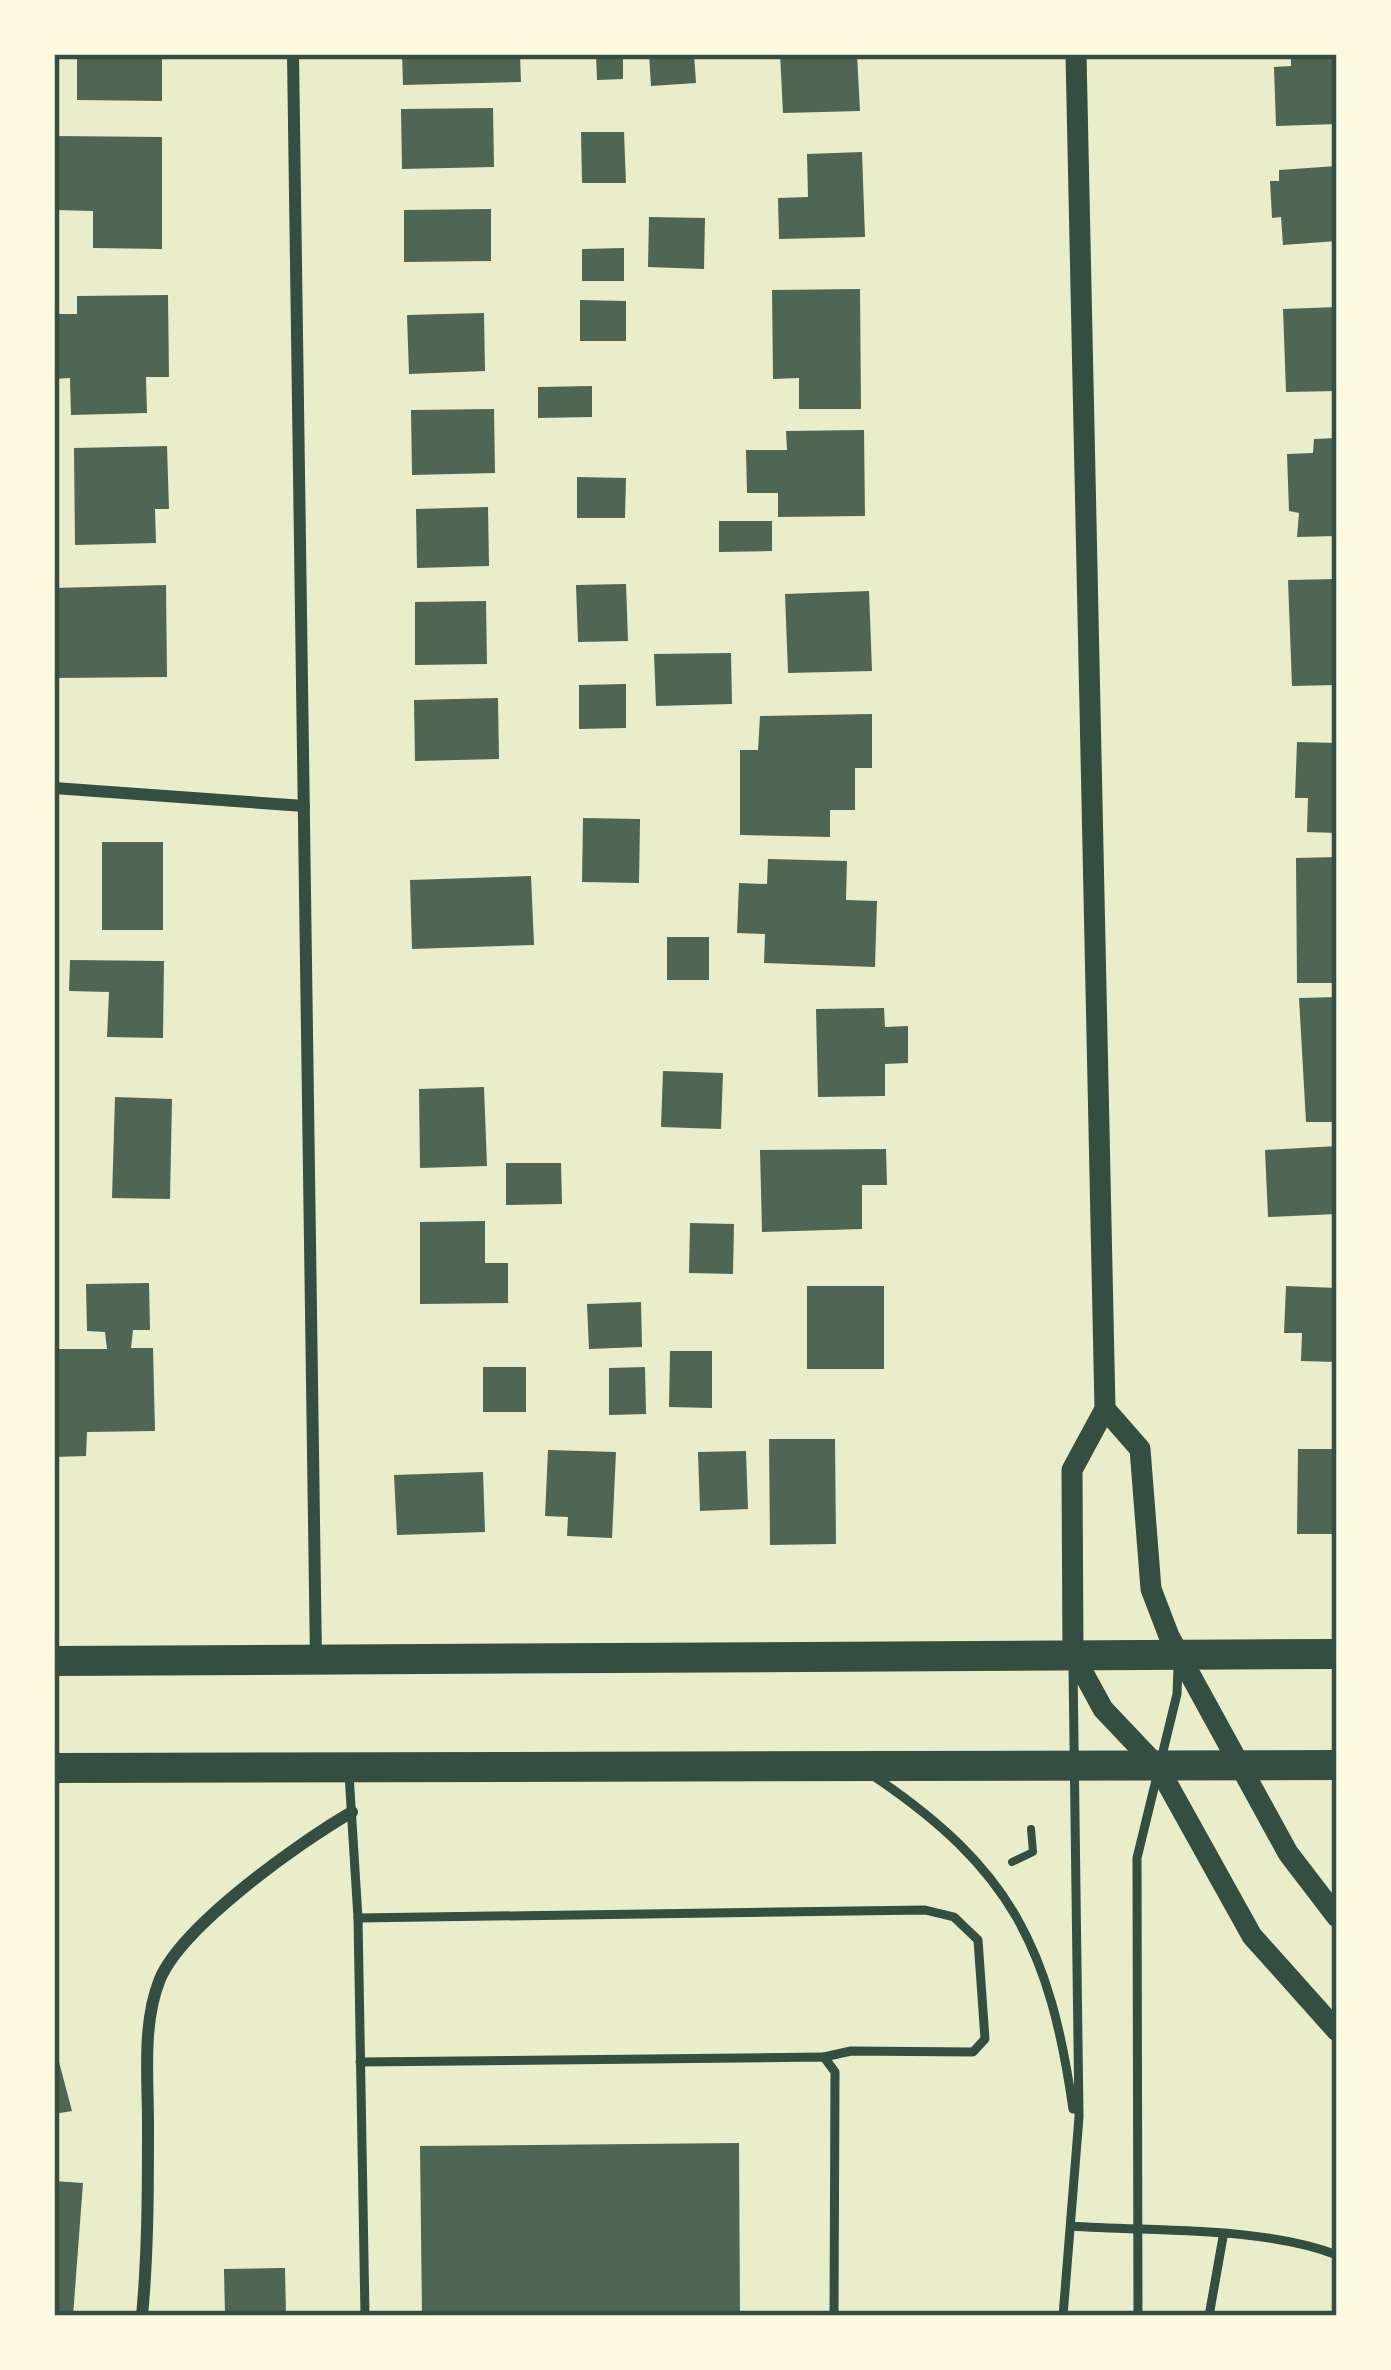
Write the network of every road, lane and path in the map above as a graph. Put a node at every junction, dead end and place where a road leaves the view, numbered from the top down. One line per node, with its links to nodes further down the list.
1 (293, 54): 4 (street)
2 (1076, 54): 5 (street)
3 (54, 788): 4 (street)
4 (304, 806): 10 (street)
5 (1105, 1409): 6 (street); 7 (street)
6 (1178, 1653): 7 (main road); 8 (main road); 12 (street); 15 (lane)
7 (1073, 1654): 10 (main road); 14 (lane); 15 (street)
8 (1337, 1654)
9 (54, 1660): 10 (main road)
10 (316, 1662)
11 (1337, 1765): 12 (main road)
12 (1236, 1766): 15 (main road); 21 (street)
13 (861, 1767): 14 (main road); 17 (main road); 26 (lane)
14 (1076, 1767): 15 (main road); 26 (lane)
15 (1158, 1767): 23 (street); 28 (lane)
16 (54, 1768): 17 (main road)
17 (349, 1768): 18 (lane)
18 (352, 1812): 22 (lane); 31 (street)
19 (1031, 1828): 20 (path)
20 (1011, 1862)
21 (1337, 1917)
22 (358, 1918): 24 (lane); 25 (lane)
23 (1337, 2031)
24 (824, 2057): 25 (lane); 33 (lane)
25 (360, 2062): 32 (lane)
26 (1078, 2140): 27 (lane)
27 (1071, 2226): 28 (lane); 34 (lane)
28 (1141, 2231): 29 (lane); 35 (lane)
29 (1223, 2236): 30 (lane); 36 (lane)
30 (1337, 2255)
31 (142, 2316)
32 (365, 2316)
33 (834, 2316)
34 (1063, 2316)
35 (1138, 2316)
36 (1209, 2316)

